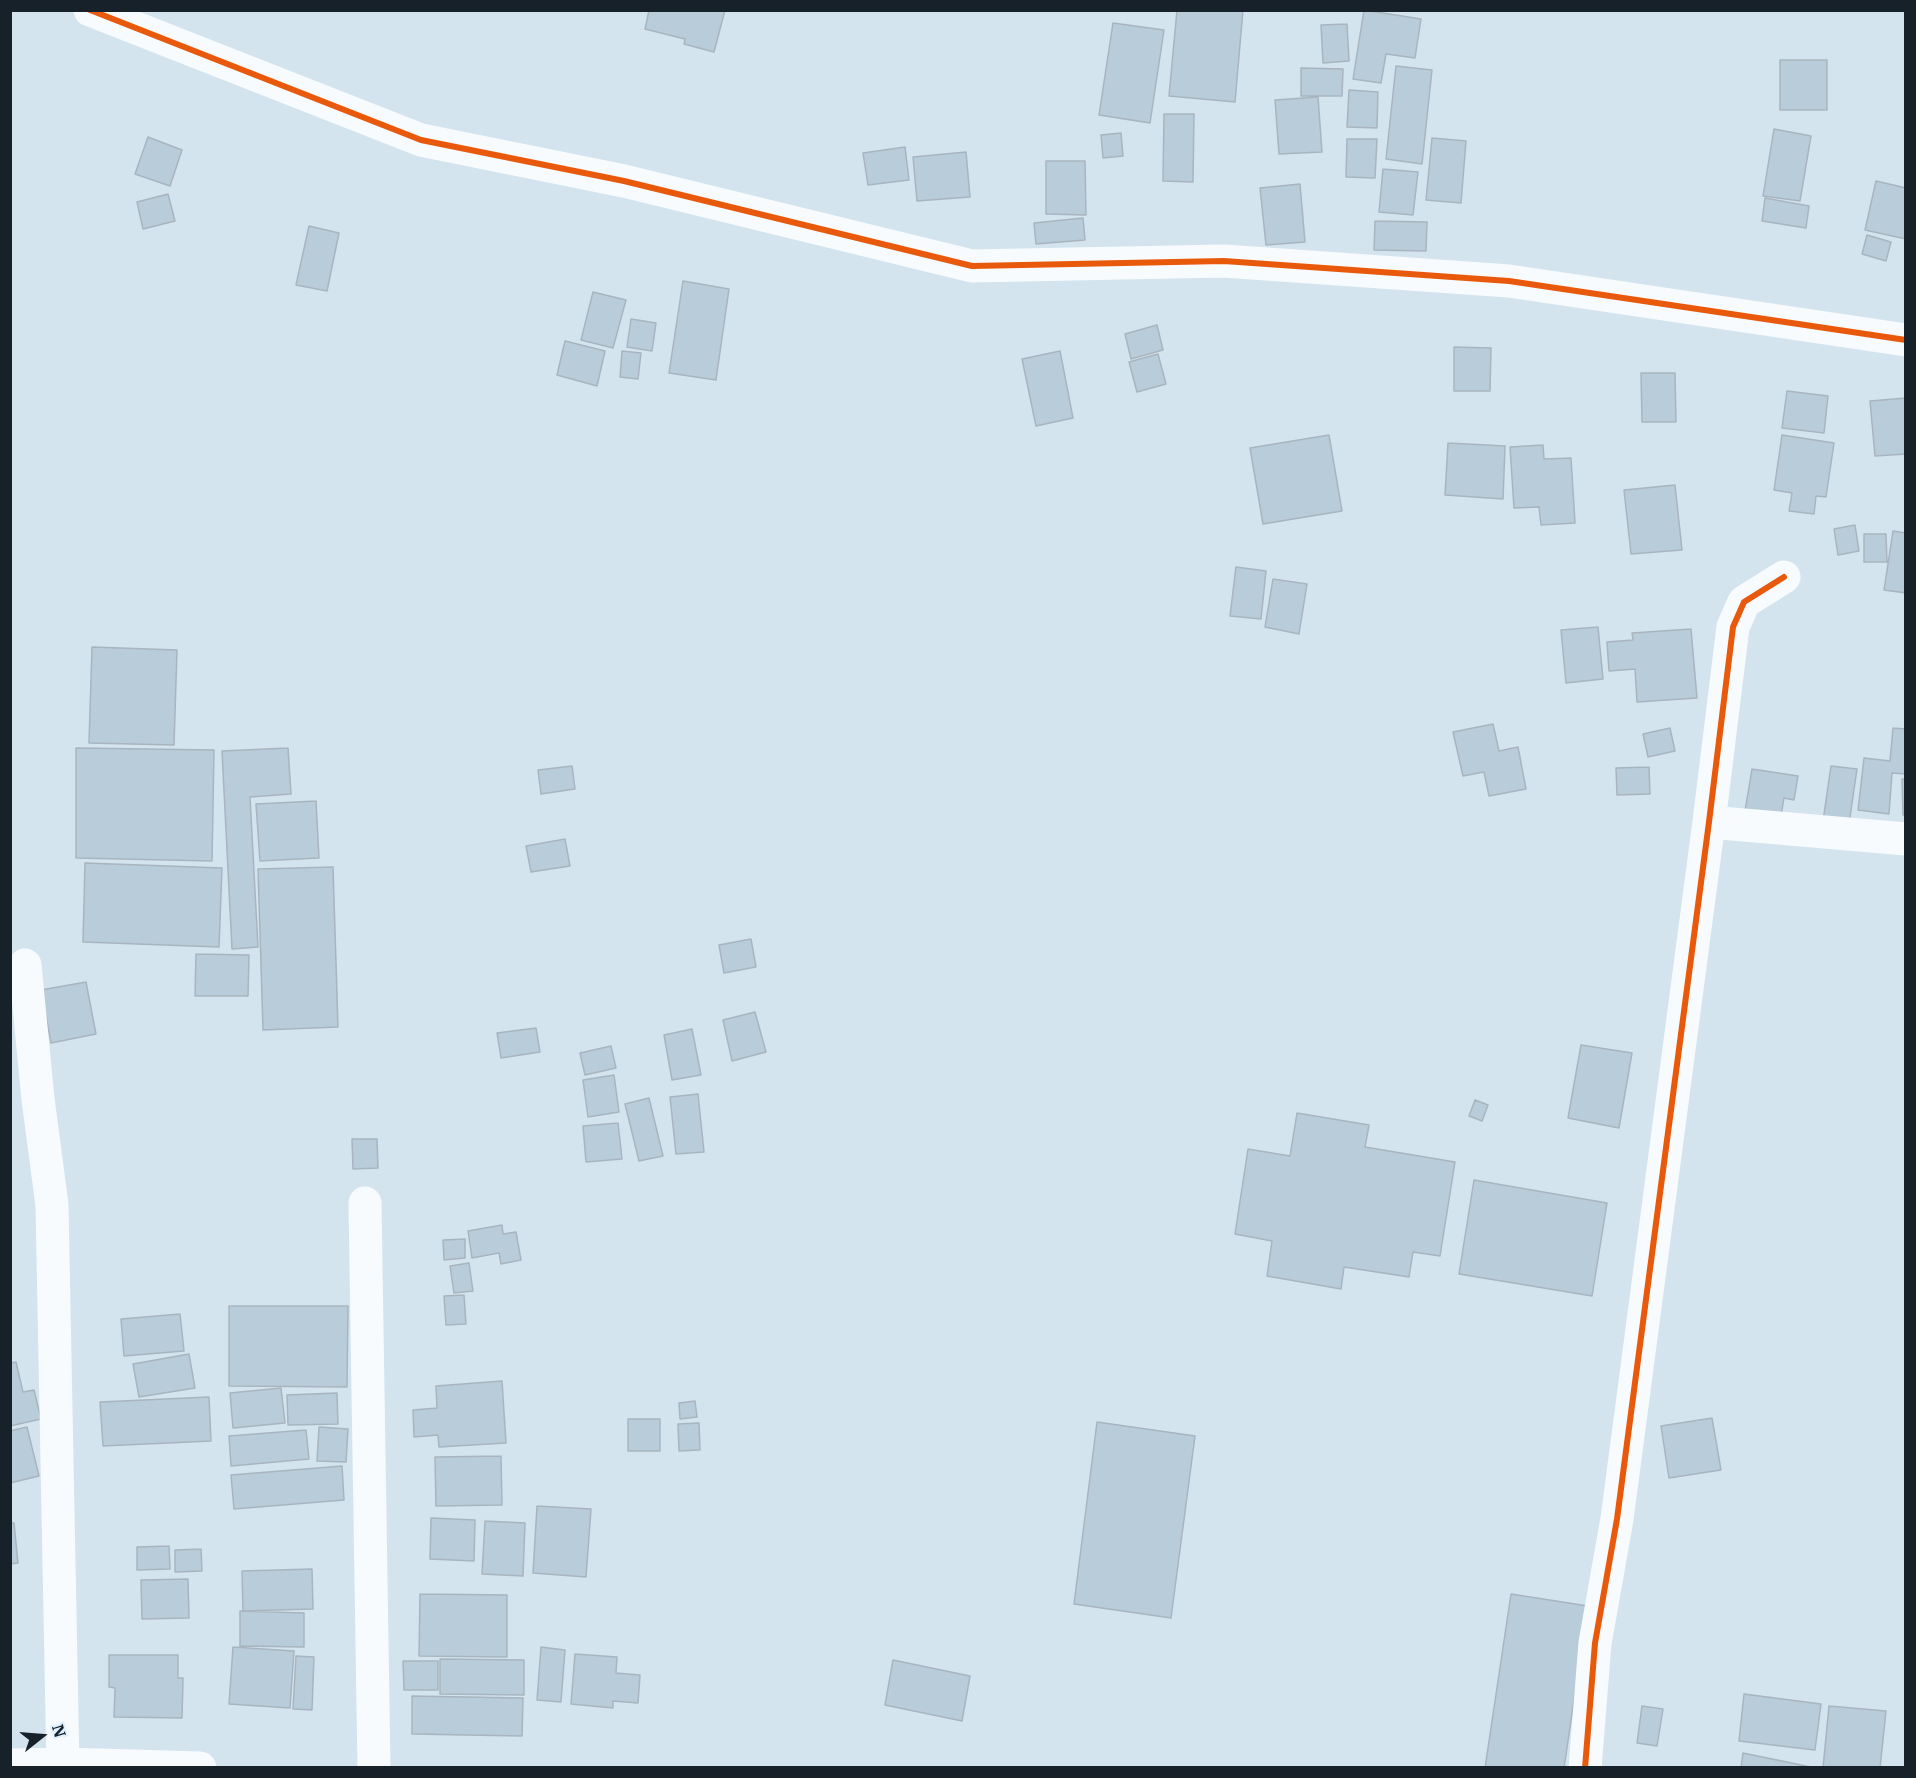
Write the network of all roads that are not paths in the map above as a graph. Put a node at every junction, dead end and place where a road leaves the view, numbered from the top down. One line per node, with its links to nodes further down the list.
1 (90, 10): 2 (street)
2 (1905, 340)
3 (1784, 577): 4 (street)
4 (1709, 822): 5 (street); 12 (street)
5 (1905, 839)
6 (26, 964): 9 (street)
7 (365, 1203): 11 (street)
8 (10, 1765): 9 (street)
9 (63, 1766): 10 (street)
10 (200, 1767)
11 (374, 1767)
12 (1585, 1767)

